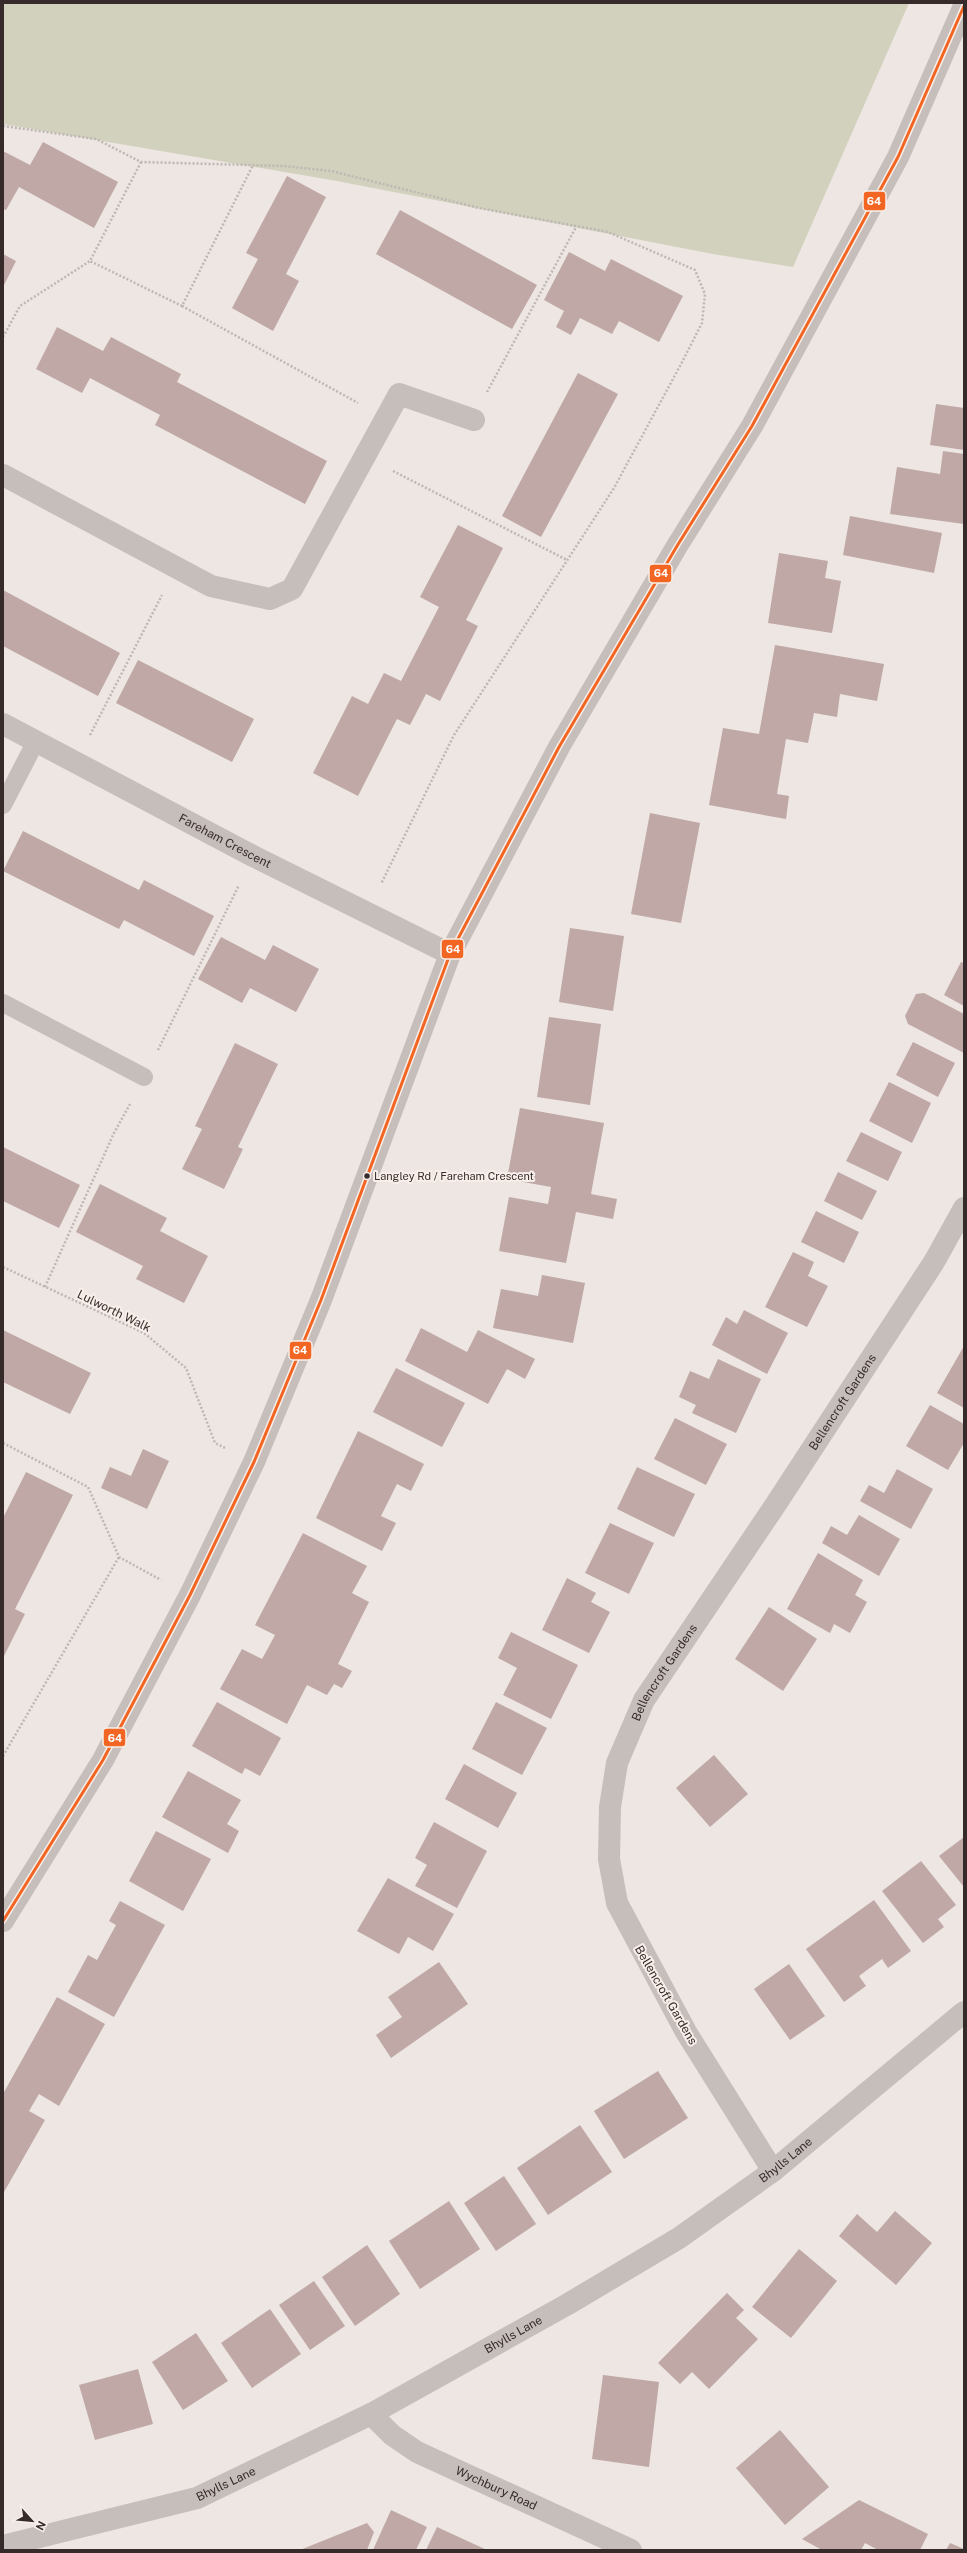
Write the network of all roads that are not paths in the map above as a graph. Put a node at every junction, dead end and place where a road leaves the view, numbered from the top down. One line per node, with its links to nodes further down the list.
1 (964, 6): 7 (street)
2 (474, 420): 3 (street)
3 (3, 475)
4 (3, 724): 5 (street, Fareham Crescent)
5 (36, 741): 6 (lane); 7 (street, Fareham Crescent)
6 (3, 805)
7 (450, 954): 11 (street)
8 (3, 1003): 9 (lane)
9 (144, 1077)
10 (964, 1208): 13 (street, Bellencroft Gardens)
11 (7, 1908)
12 (964, 2012): 13 (street, Bhylls Lane)
13 (773, 2171): 14 (street, Bhylls Lane)
14 (370, 2414): 15 (street, Bhylls Lane); 16 (street, Wychbury Road)
15 (3, 2546)
16 (631, 2550)

